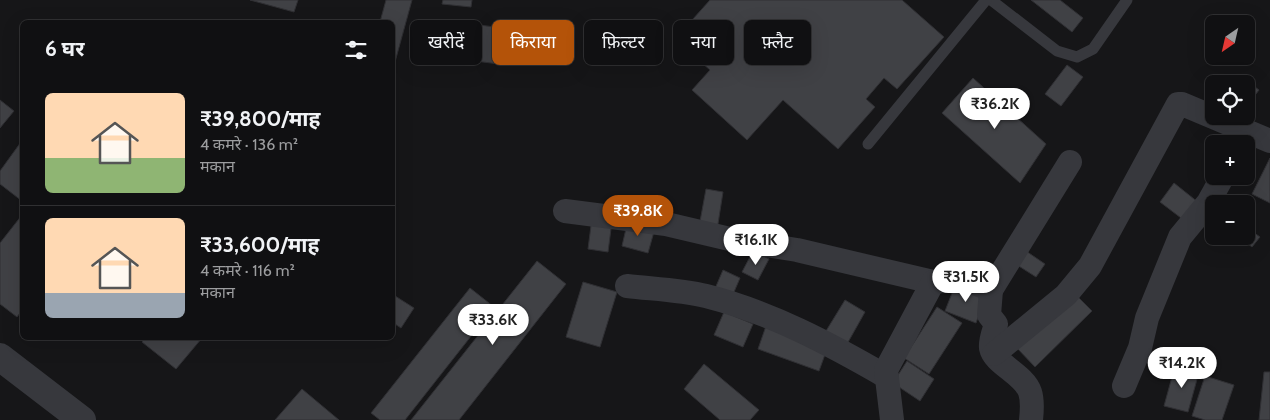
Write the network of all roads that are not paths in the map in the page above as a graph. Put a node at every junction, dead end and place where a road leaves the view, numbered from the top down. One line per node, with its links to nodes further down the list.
1 (986, 0): 7 (lane)
2 (991, 0): 3 (lane)
3 (1127, 0)
4 (1239, 135): 14 (street)
5 (1255, 139): 6 (street)
6 (1270, 141)
7 (868, 144)
8 (1070, 162): 13 (street)
9 (1218, 185): 17 (street)
10 (565, 211): 11 (street)
11 (933, 282): 13 (street); 16 (street)
12 (627, 286): 16 (street)
13 (991, 290): 14 (street)
14 (994, 354): 20 (street)
15 (0, 357): 18 (street)
16 (887, 377): 19 (street)
17 (1124, 386)
18 (82, 420)
19 (892, 420)
20 (1032, 420)

